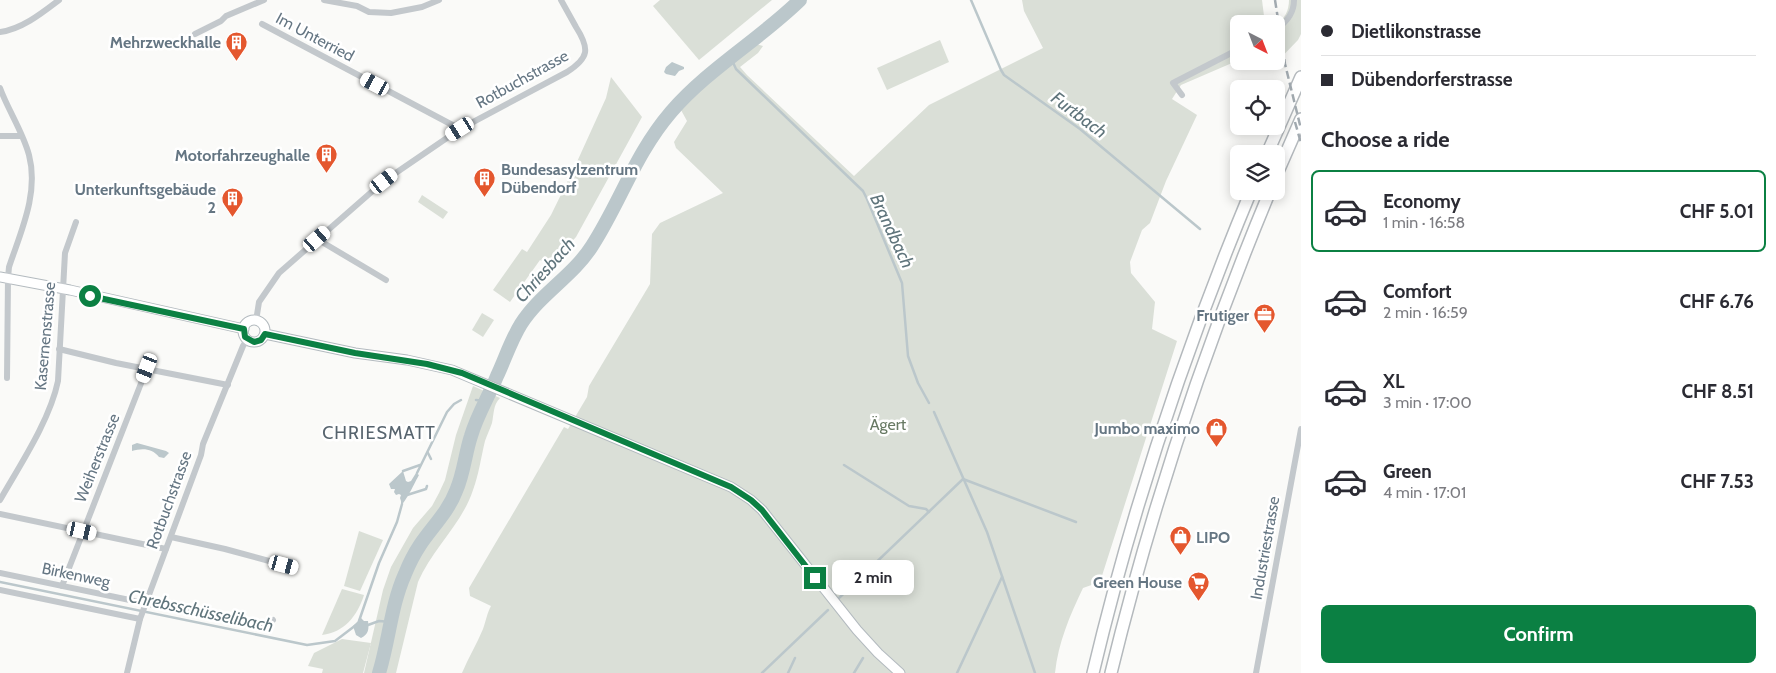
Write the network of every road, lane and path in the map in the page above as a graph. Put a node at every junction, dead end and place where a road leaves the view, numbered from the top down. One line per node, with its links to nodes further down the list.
1 (59, 0): 9 (street)
2 (264, 0): 10 (street)
3 (324, 0): 4 (street)
4 (439, 0)
5 (561, 0): 16 (street, Rotbuchstrasse)
6 (1294, 0): 7 (street)
7 (1285, 22)
8 (262, 24): 16 (street, Im Unterried)
9 (0, 32)
10 (195, 34)
11 (1230, 54): 14 (street)
12 (1301, 77): 19 (highway)
13 (0, 88): 18 (street)
14 (1182, 95)
15 (1301, 119): 20 (highway)
16 (460, 129): 24 (street, Rotbuchstrasse)
17 (0, 136): 18 (street)
18 (21, 136): 25 (street)
19 (1271, 145)
20 (1285, 155)
21 (1247, 200): 51 (highway)
22 (1266, 200): 52 (highway)
23 (76, 222): 27 (street, Kasernenstrasse)
24 (317, 239): 26 (street); 28 (street, Rotbuchstrasse)
25 (4, 278): 27 (street); 34 (street)
26 (386, 280)
27 (63, 289): 29 (street); 32 (street, Kasernenstrasse)
28 (256, 321): 29 (street); 30 (street)
29 (244, 329): 31 (street)
30 (265, 334): 31 (street); 50 (street)
31 (247, 340): 35 (street, Rotbuchstrasse)
32 (59, 349): 33 (street); 37 (street, Kasernenstrasse)
33 (147, 368): 35 (street); 39 (street, Weiherstrasse)
34 (7, 378)
35 (228, 384): 40 (street, Rotbuchstrasse)
36 (1301, 429): 53 (street, Industriestrasse)
37 (0, 500)
38 (0, 514): 39 (street)
39 (82, 531): 41 (street); 44 (street, Weiherstrasse)
40 (171, 537): 41 (street, Rotbuchstrasse); 42 (street)
41 (166, 549): 46 (street, Rotbuchstrasse)
42 (295, 568)
43 (0, 573): 44 (street, Birkenweg)
44 (62, 586): 46 (street, Birkenweg)
45 (0, 590): 47 (street)
46 (145, 606): 47 (street, Rotbuchstrasse); 48 (street, Birkenweg)
47 (141, 618): 49 (street, Rotbuchstrasse)
48 (273, 620)
49 (127, 673)
50 (899, 673)
51 (1093, 673)
52 (1111, 673)
53 (1256, 673)

